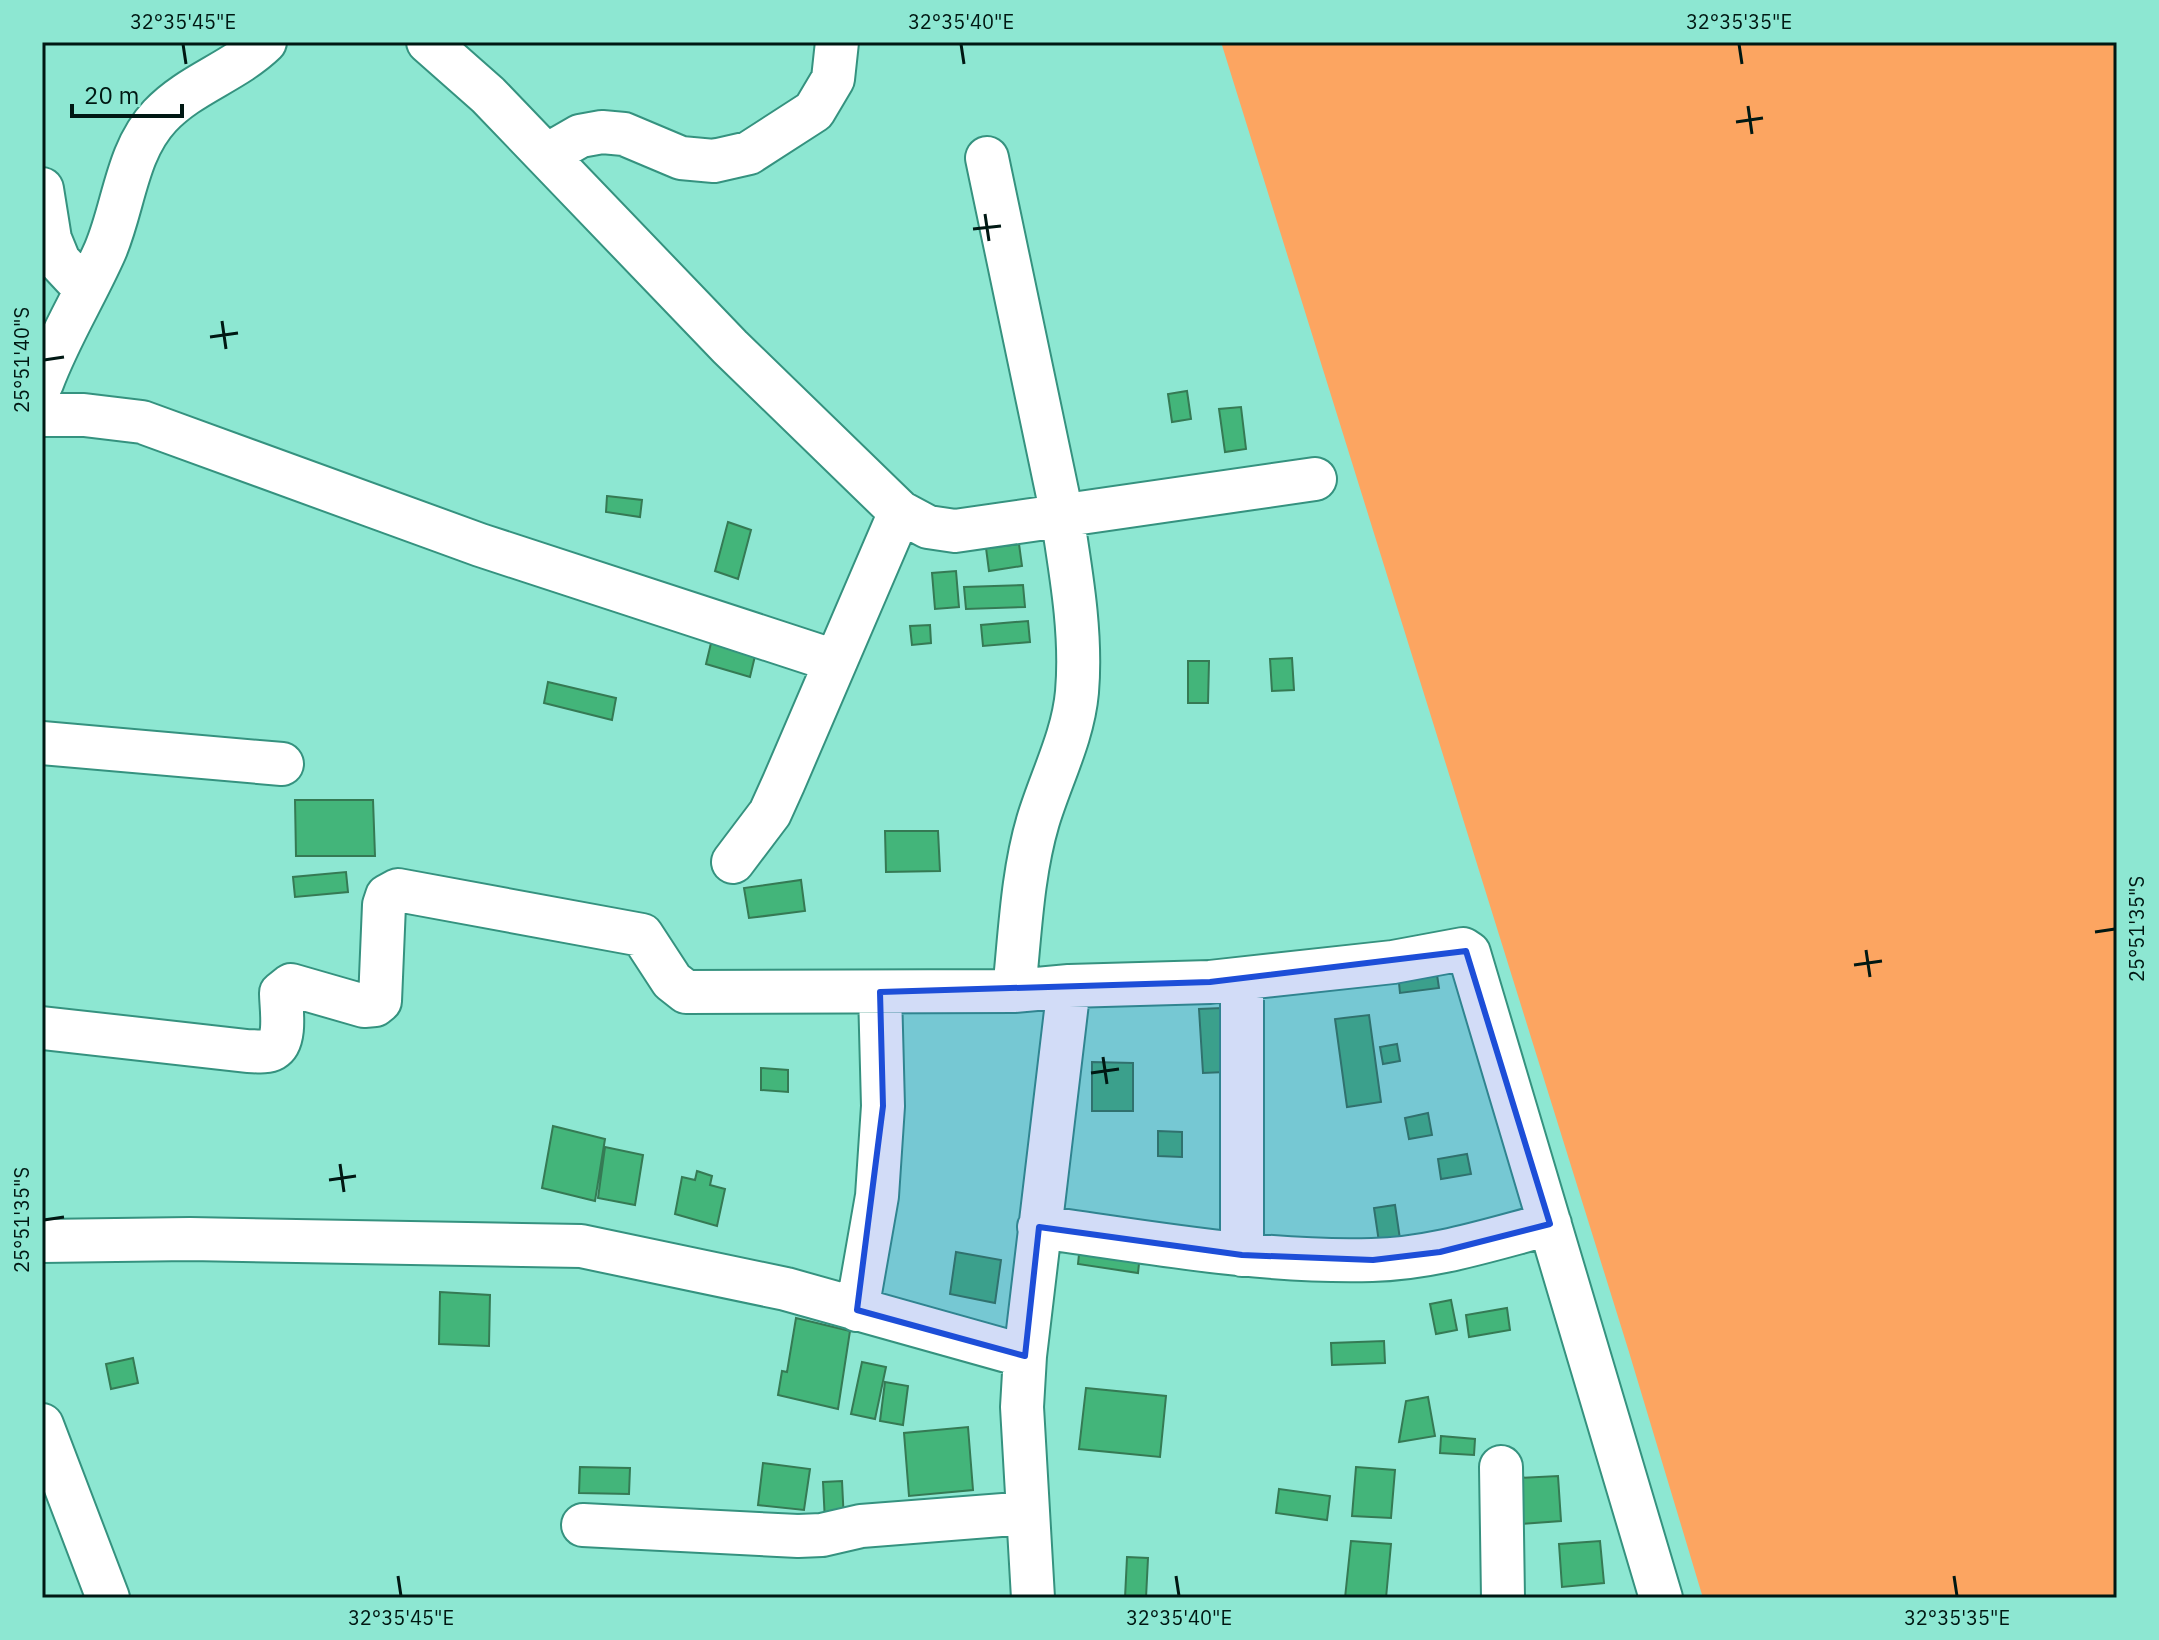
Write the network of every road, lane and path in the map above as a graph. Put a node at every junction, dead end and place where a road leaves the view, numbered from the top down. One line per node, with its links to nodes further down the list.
1 (265, 42): 7 (street)
2 (428, 42): 4 (street)
3 (837, 42): 4 (street)
4 (547, 155): 11 (street)
5 (987, 158): 12 (street)
6 (42, 189): 7 (street)
7 (86, 290): 8 (street)
8 (42, 383)
9 (42, 415): 13 (street)
10 (1315, 479): 12 (street)
11 (900, 512): 12 (street); 13 (street)
12 (1062, 515): 19 (street)
13 (835, 661): 16 (street)
14 (42, 743): 15 (street)
15 (282, 764)
16 (733, 862)
17 (1242, 980): 18 (street); 22 (street); 25 (street)
18 (1069, 986): 19 (street); 23 (street)
19 (1014, 991): 20 (street)
20 (880, 992): 21 (street); 26 (street)
21 (42, 1028)
22 (1550, 1224): 25 (street); 35 (street)
23 (1039, 1227): 25 (street); 27 (street)
24 (42, 1241): 26 (street)
25 (1242, 1255)
26 (857, 1310): 27 (street)
27 (1025, 1356): 30 (street)
28 (42, 1425): 32 (street)
29 (1501, 1467): 34 (street)
30 (1028, 1513): 31 (street); 33 (street)
31 (583, 1525)
32 (108, 1598)
33 (1033, 1598)
34 (1503, 1598)
35 (1661, 1598)

